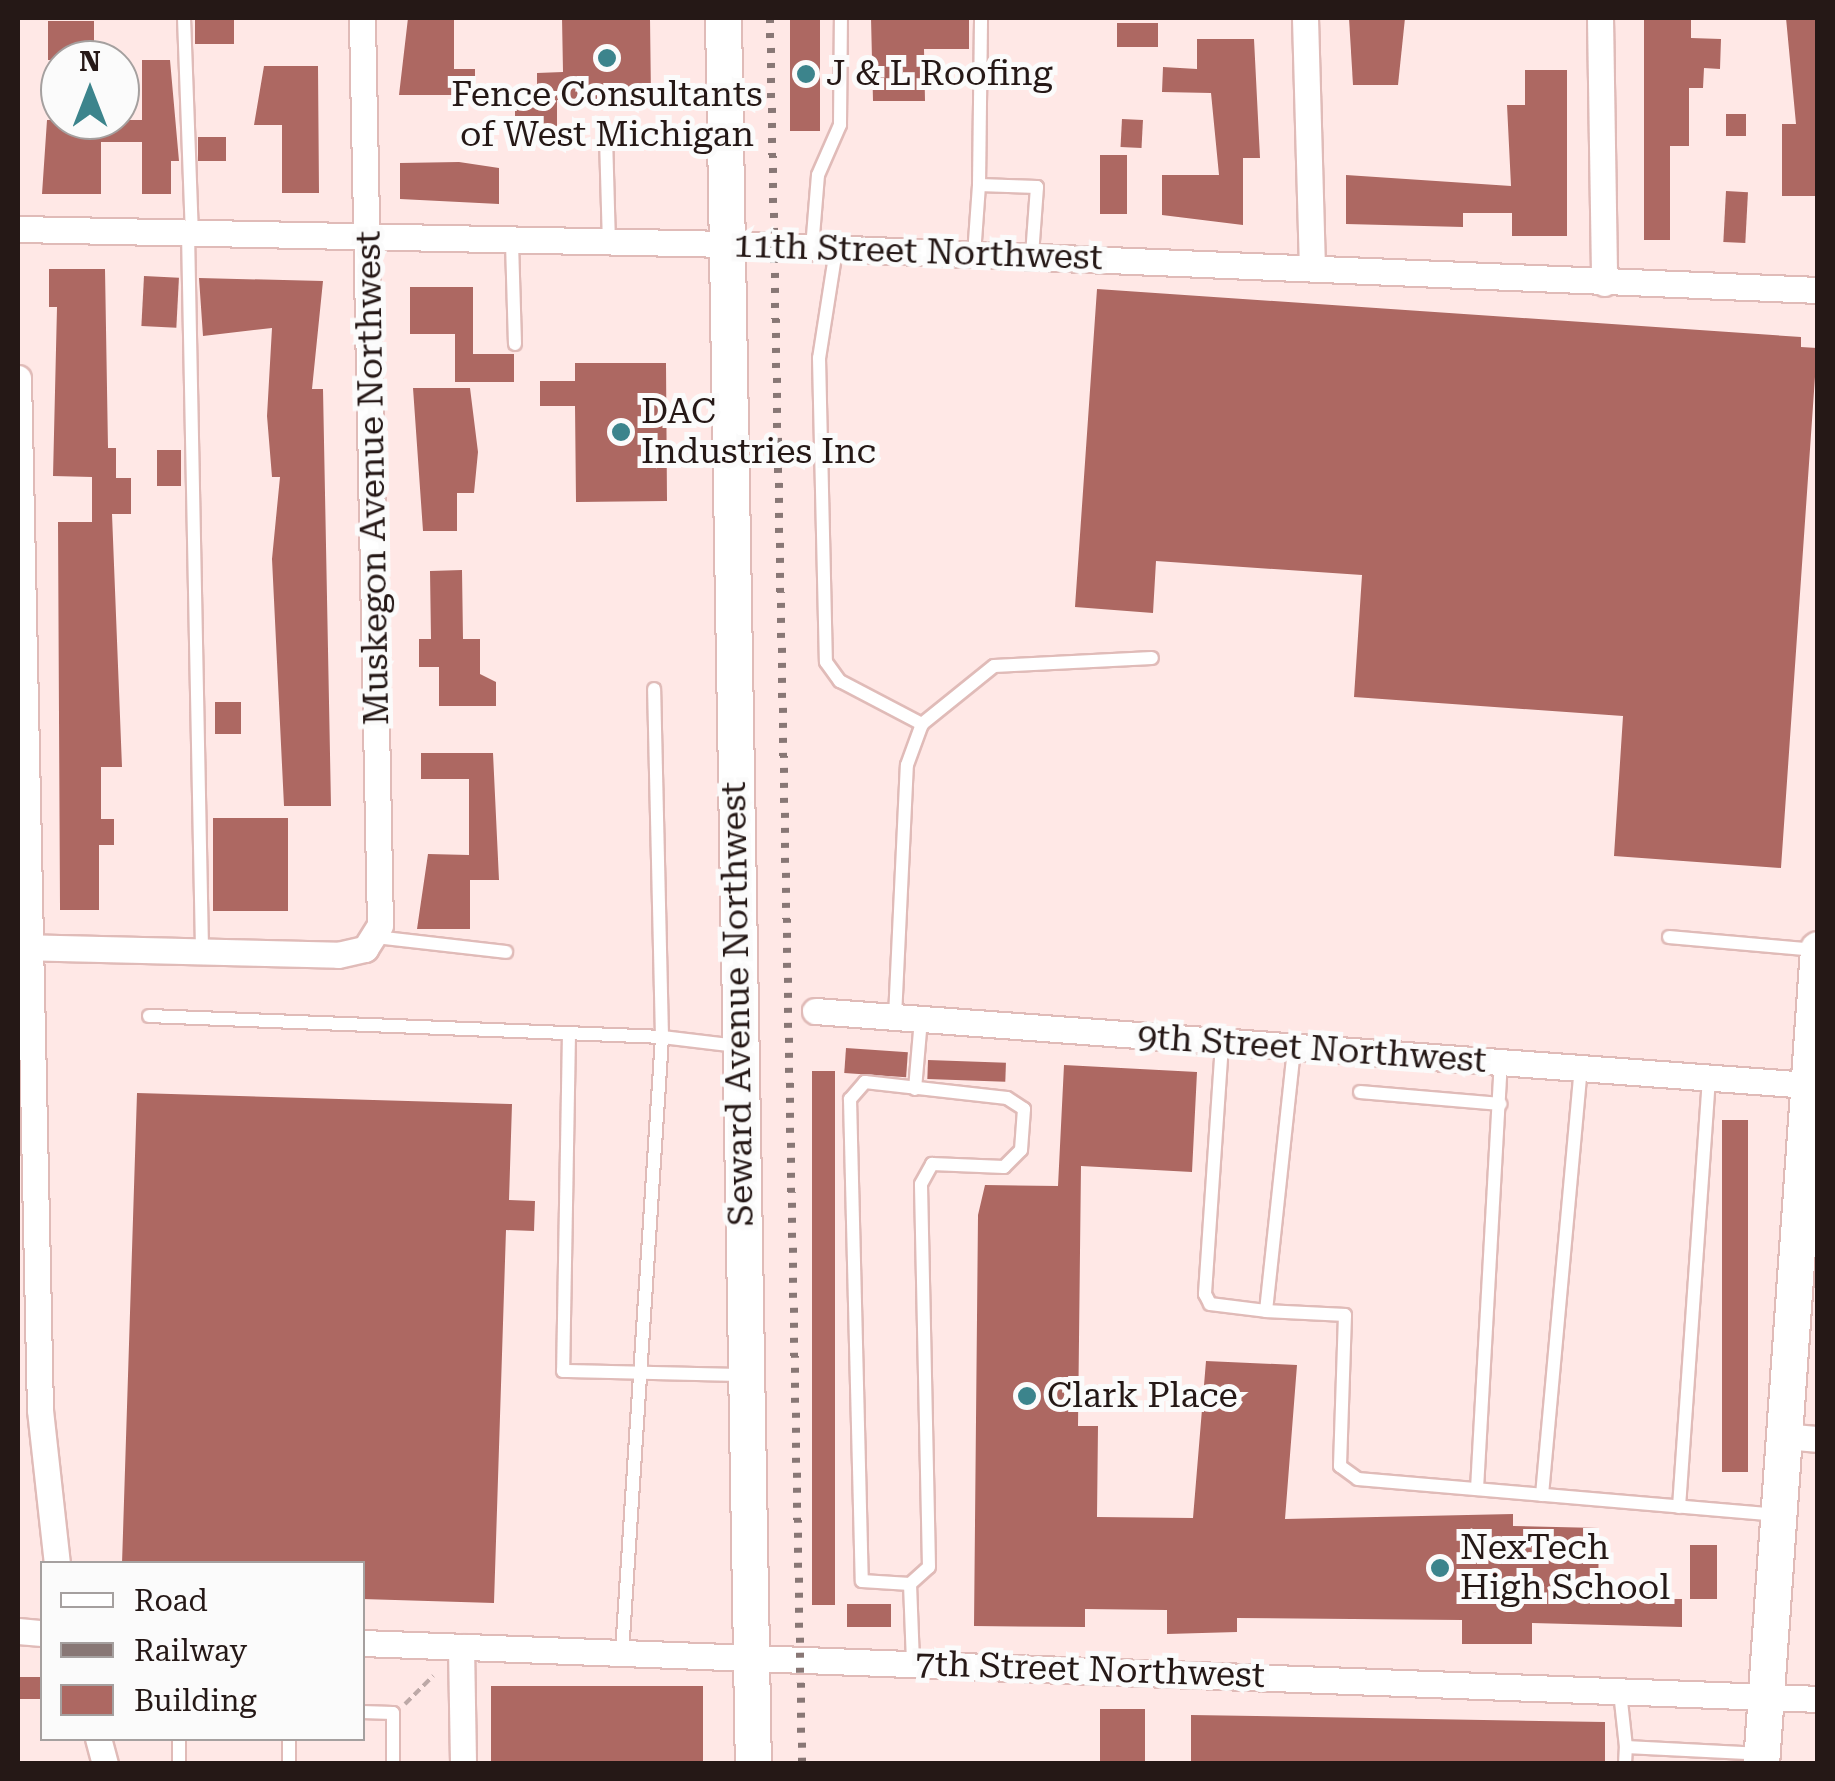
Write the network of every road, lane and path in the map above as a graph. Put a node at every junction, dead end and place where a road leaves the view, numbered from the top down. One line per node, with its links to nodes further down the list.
1 (184, 18): 11 (lane)
2 (362, 18): 12 (street, Muskegon Avenue Northwest)
3 (723, 18): 15 (street, Seward Avenue Northwest)
4 (842, 18): 16 (lane)
5 (981, 18): 9 (lane)
6 (1305, 18): 19 (street)
7 (1600, 18): 20 (street)
8 (606, 137): 14 (lane)
9 (979, 184): 17 (lane); 18 (lane)
10 (18, 229): 11 (street, 11th Street Northwest)
11 (190, 233): 12 (street, 11th Street Northwest); 31 (lane)
12 (367, 241): 13 (street, 11th Street Northwest); 27 (street, Muskegon Avenue Northwest)
13 (512, 243): 14 (street, 11th Street Northwest); 22 (lane)
14 (609, 244): 15 (street, 11th Street Northwest)
15 (730, 244): 16 (street, 11th Street Northwest); 40 (street, Seward Avenue Northwest)
16 (824, 249): 17 (street, 11th Street Northwest); 26 (lane)
17 (974, 255): 18 (street, 11th Street Northwest)
18 (1032, 256): 19 (street, 11th Street Northwest)
19 (1312, 268): 20 (street, 11th Street Northwest)
20 (1604, 283): 21 (street, 11th Street Northwest)
21 (1818, 290)
22 (515, 344)
23 (18, 378): 29 (street)
24 (1152, 658): 26 (lane)
25 (654, 689): 37 (lane)
26 (922, 724): 35 (lane)
27 (376, 937): 31 (street); 32 (lane)
28 (1669, 937): 30 (lane)
29 (24, 947): 31 (street); 57 (street)
30 (1817, 950): 38 (street)
31 (202, 952)
32 (506, 952)
33 (815, 1011): 35 (street, 9th Street Northwest)
34 (150, 1016): 36 (lane)
35 (908, 1018): 39 (street, 9th Street Northwest); 46 (lane)
36 (569, 1033): 37 (lane); 50 (lane)
37 (662, 1036): 40 (lane); 50 (lane)
38 (1814, 1043): 45 (street)
39 (1222, 1044): 41 (street, 9th Street Northwest); 49 (lane)
40 (737, 1046): 51 (street, Seward Avenue Northwest)
41 (1294, 1049): 42 (street, 9th Street Northwest); 49 (lane)
42 (1501, 1064): 43 (street, 9th Street Northwest); 48 (lane)
43 (1581, 1069): 44 (street, 9th Street Northwest); 54 (lane)
44 (1710, 1078): 45 (street, 9th Street Northwest); 55 (lane)
45 (1808, 1085): 52 (street)
46 (915, 1090): 58 (lane); 58 (lane)
47 (1360, 1092): 48 (lane)
48 (1500, 1104): 53 (lane)
49 (1266, 1311): 53 (lane)
50 (640, 1371): 51 (lane); 61 (lane)
51 (744, 1375): 62 (street, Seward Avenue Northwest)
52 (1800, 1438): 56 (street)
53 (1477, 1489): 54 (lane)
54 (1542, 1495): 55 (lane)
55 (1679, 1507): 56 (lane)
56 (1778, 1516): 66 (street)
57 (57, 1561)
58 (910, 1584): 63 (lane)
59 (365, 1643): 60 (street, 7th Street Northwest)
60 (461, 1647): 61 (street, 7th Street Northwest); 74 (street)
61 (622, 1653): 62 (street, 7th Street Northwest)
62 (750, 1658): 63 (street, 7th Street Northwest); 75 (street, Seward Avenue Northwest)
63 (913, 1663): 65 (street, 7th Street Northwest)
64 (433, 1676): 69 (path)
65 (1620, 1692): 66 (street, 7th Street Northwest); 70 (lane)
66 (1766, 1698): 67 (street, 7th Street Northwest); 72 (street)
67 (1818, 1699)
68 (365, 1712): 69 (lane)
69 (393, 1713): 73 (lane)
70 (1626, 1747): 71 (lane); 76 (lane)
71 (1683, 1757): 72 (lane)
72 (1762, 1759)
73 (393, 1764)
74 (463, 1764)
75 (753, 1764)
76 (1625, 1764)

